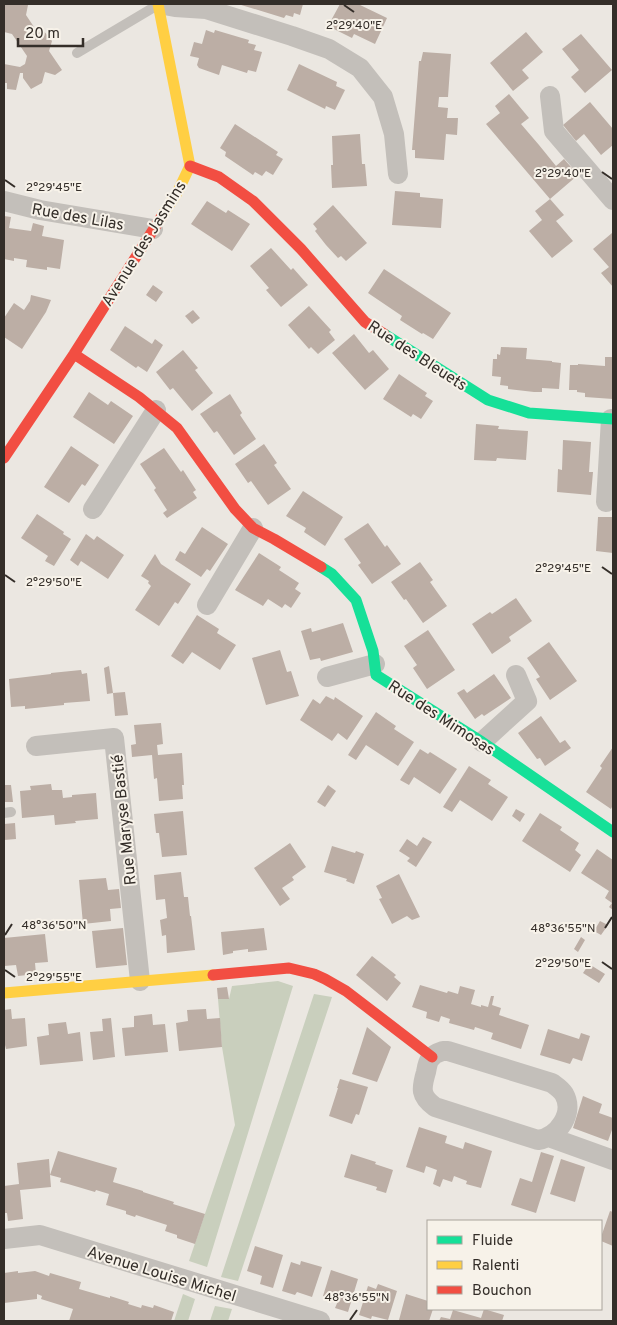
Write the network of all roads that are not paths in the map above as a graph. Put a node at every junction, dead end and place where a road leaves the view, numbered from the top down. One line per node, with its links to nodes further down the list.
1 (158, 4): 2 (lane); 4 (street, Avenue des Jasmins); 5 (street)
2 (77, 53)
3 (550, 96): 6 (street)
4 (190, 166): 8 (street, Avenue des Jasmins); 11 (street, Rue des Bleuets)
5 (398, 174)
6 (613, 200)
7 (4, 201): 8 (street, Rue des Lilas)
8 (153, 229): 9 (street, Avenue des Jasmins)
9 (74, 354): 10 (street, Rue des Mimosas); 12 (street, Avenue des Jasmins)
10 (156, 410): 14 (street); 15 (street, Rue des Mimosas)
11 (612, 419): 13 (street)
12 (6, 448)
13 (606, 502)
14 (93, 509)
15 (253, 528): 16 (street); 17 (street, Rue des Mimosas)
16 (207, 605)
17 (375, 664): 19 (street); 20 (street, Rue des Mimosas)
18 (516, 675): 20 (street)
19 (328, 677)
20 (482, 742): 22 (street, Rue des Mimosas)
21 (36, 746): 23 (street, Rue Maryse Bastié)
22 (613, 832)
23 (140, 981): 24 (street); 25 (street)
24 (4, 993)
25 (432, 1057): 26 (street); 26 (street)
26 (549, 1137): 27 (street)
27 (613, 1160)
28 (4, 1239): 29 (street, Avenue Louise Michel)
29 (320, 1321)

